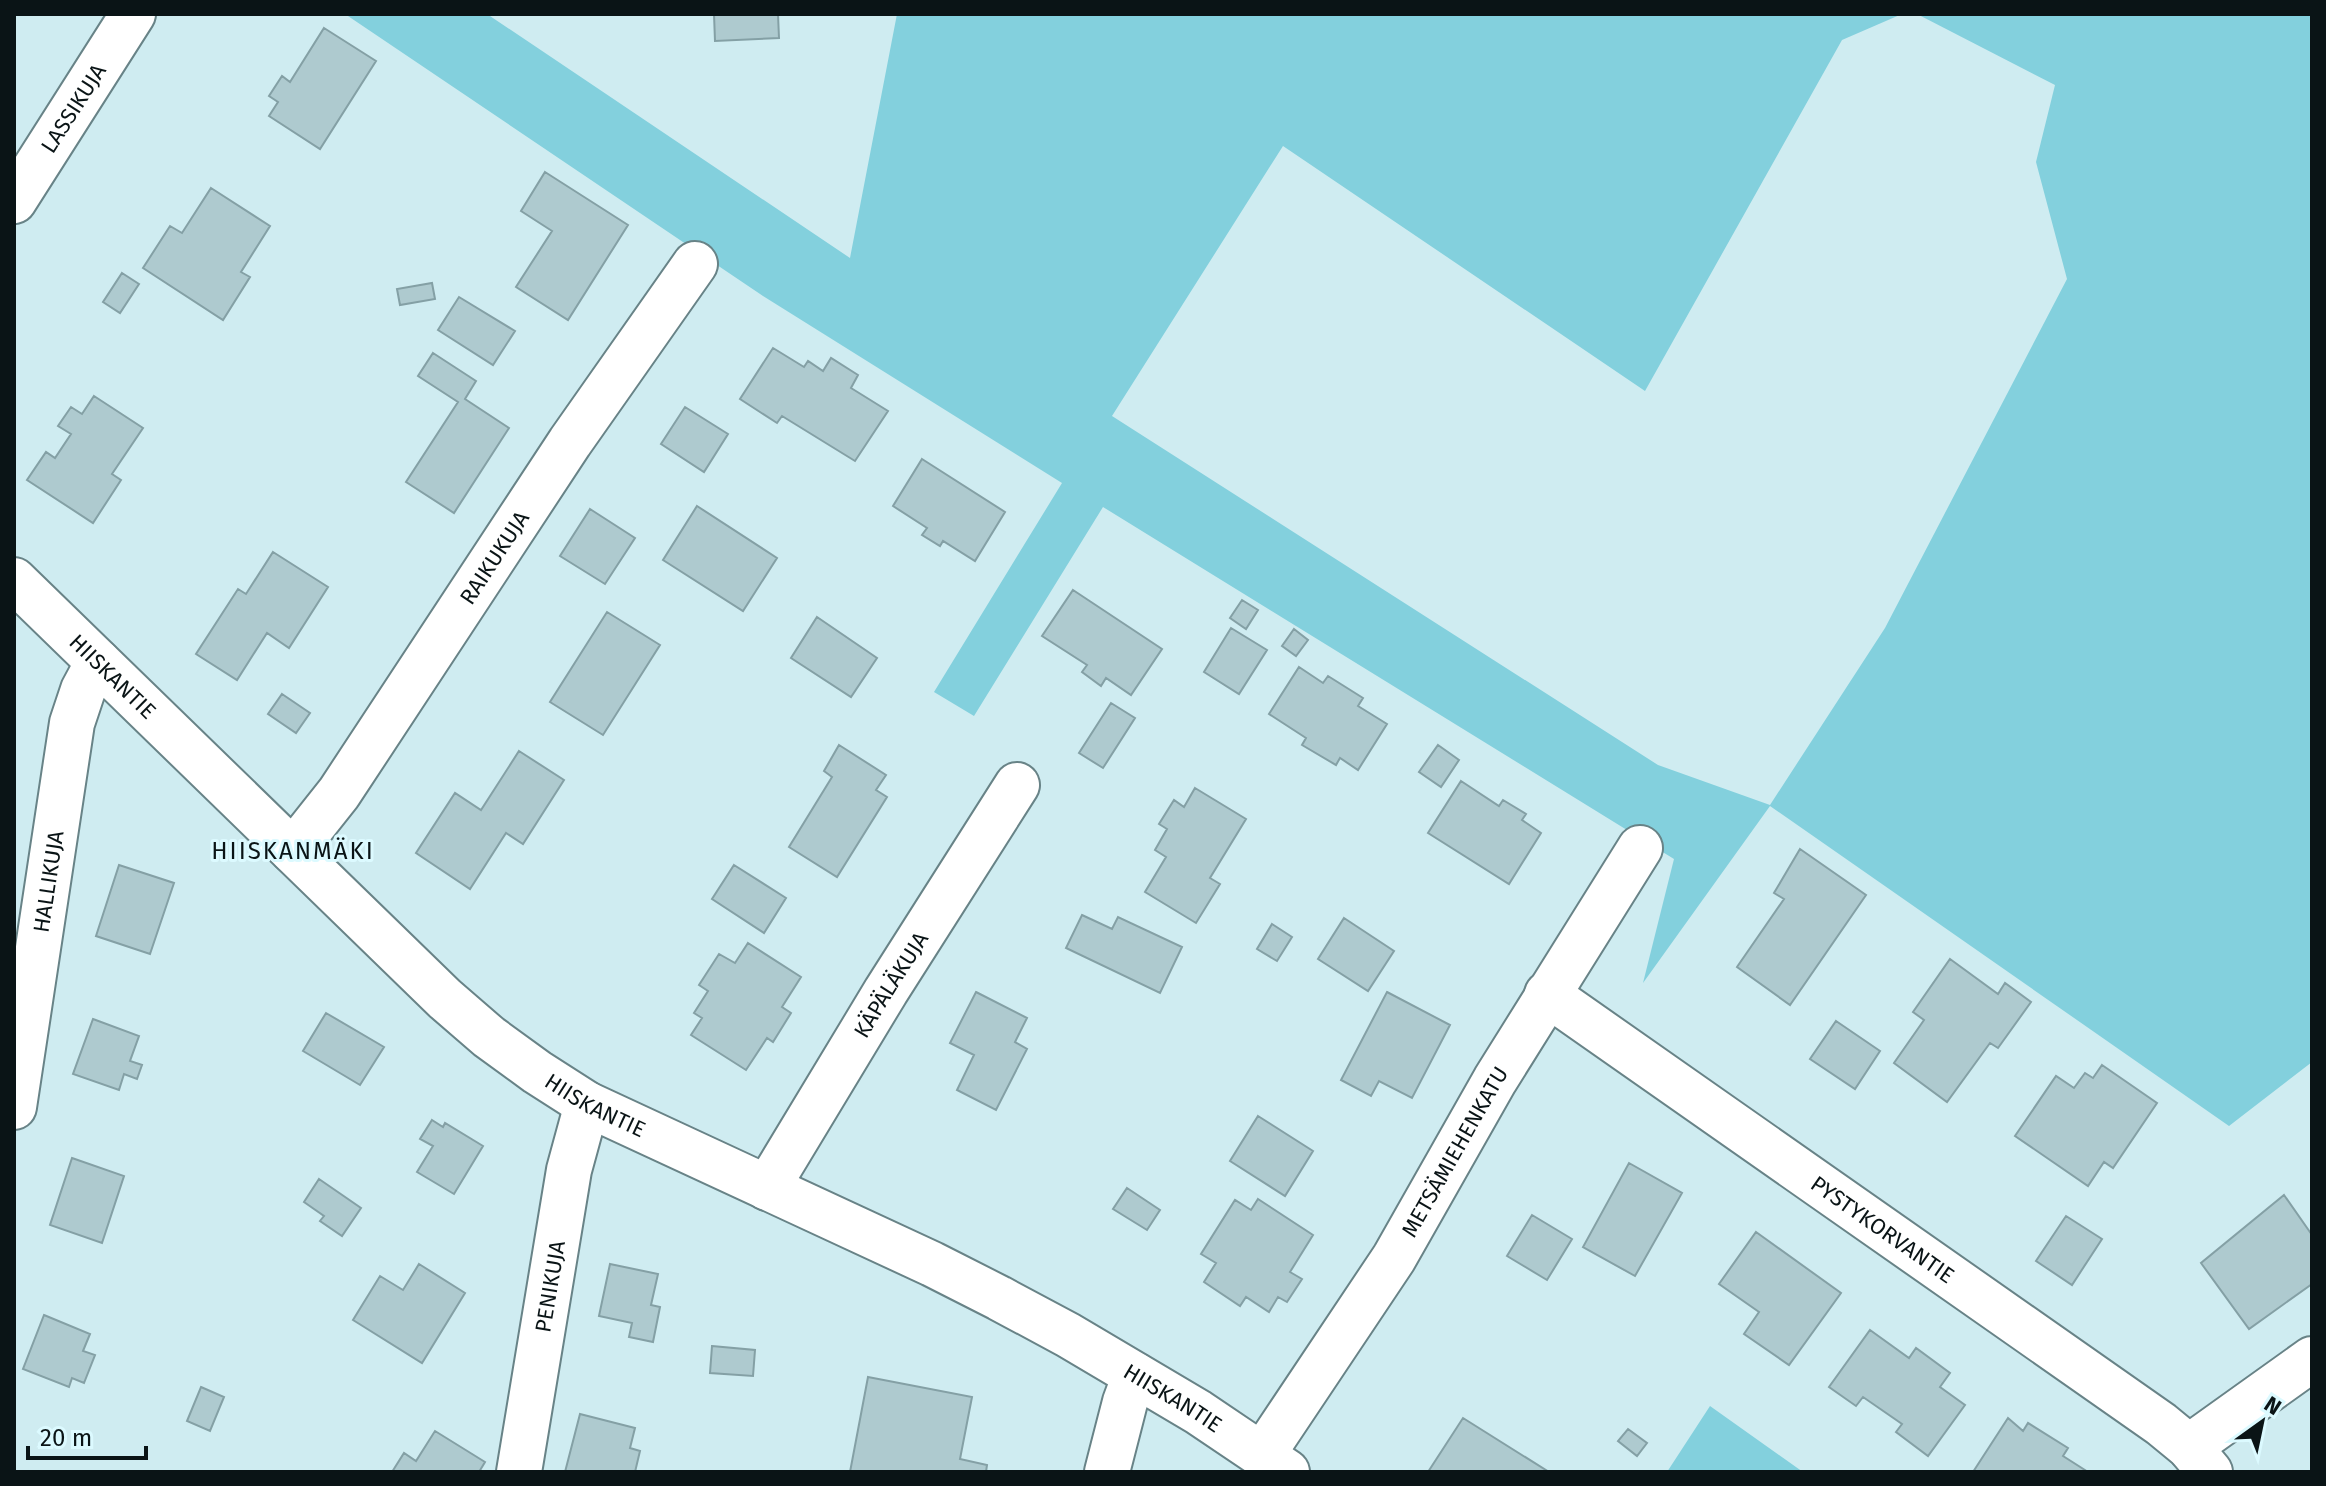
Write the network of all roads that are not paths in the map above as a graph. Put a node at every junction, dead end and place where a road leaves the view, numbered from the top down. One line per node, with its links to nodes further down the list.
1 (133, 14): 2 (street, LASSIKUJA)
2 (14, 201)
3 (695, 264): 8 (street, RAIKUKUJA)
4 (14, 580): 5 (street, HIISKANTIE)
5 (98, 662): 8 (street, HIISKANTIE); 11 (street, HALLIKUJA)
6 (1017, 785): 12 (street, KÄPÄLÄKUJA)
7 (1640, 848): 9 (street, METSÄMIEHENKATU)
8 (293, 851): 10 (street, HIISKANTIE)
9 (1547, 994): 15 (street, PYSTYKORVANTIE); 16 (street, METSÄMIEHENKATU)
10 (587, 1104): 12 (street, HIISKANTIE); 17 (street, PENIKUJA)
11 (14, 1107)
12 (767, 1188): 14 (street, HIISKANTIE)
13 (2312, 1359): 15 (street)
14 (1135, 1375): 16 (street, HIISKANTIE); 18 (street)
15 (2200, 1460)
16 (1275, 1463)
17 (519, 1472)
18 (1107, 1472)

